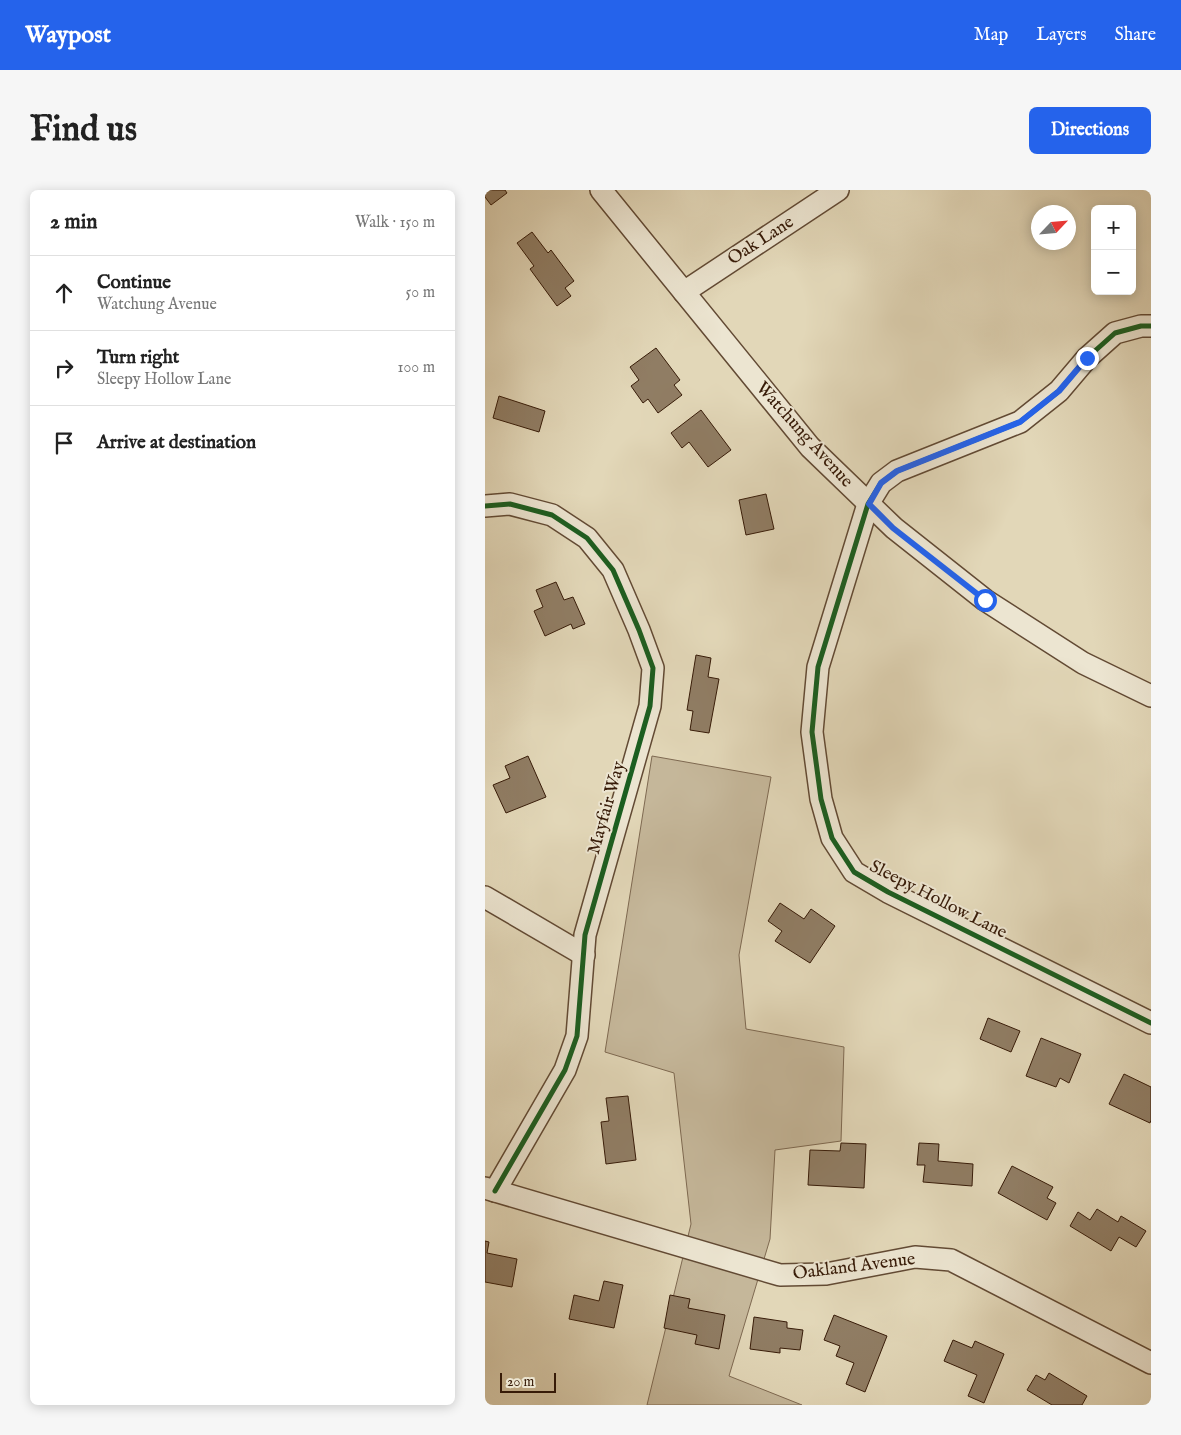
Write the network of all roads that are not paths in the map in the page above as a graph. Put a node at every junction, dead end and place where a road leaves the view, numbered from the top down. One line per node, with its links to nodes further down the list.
1 (601, 190): 3 (street, Watchung Avenue)
2 (838, 190): 3 (street, Oak Lane)
3 (684, 292): 5 (street, Watchung Avenue)
4 (1151, 326): 5 (street, Sleepy Hollow Lane)
5 (869, 504): 7 (street, Watchung Avenue); 10 (street, Sleepy Hollow Lane)
6 (485, 506): 9 (street, Mayfair Way)
7 (1151, 696)
8 (485, 897): 9 (street)
9 (584, 955): 11 (street, Mayfair Way)
10 (1151, 1023)
11 (490, 1190): 12 (street, Oakland Avenue)
12 (1151, 1363)

